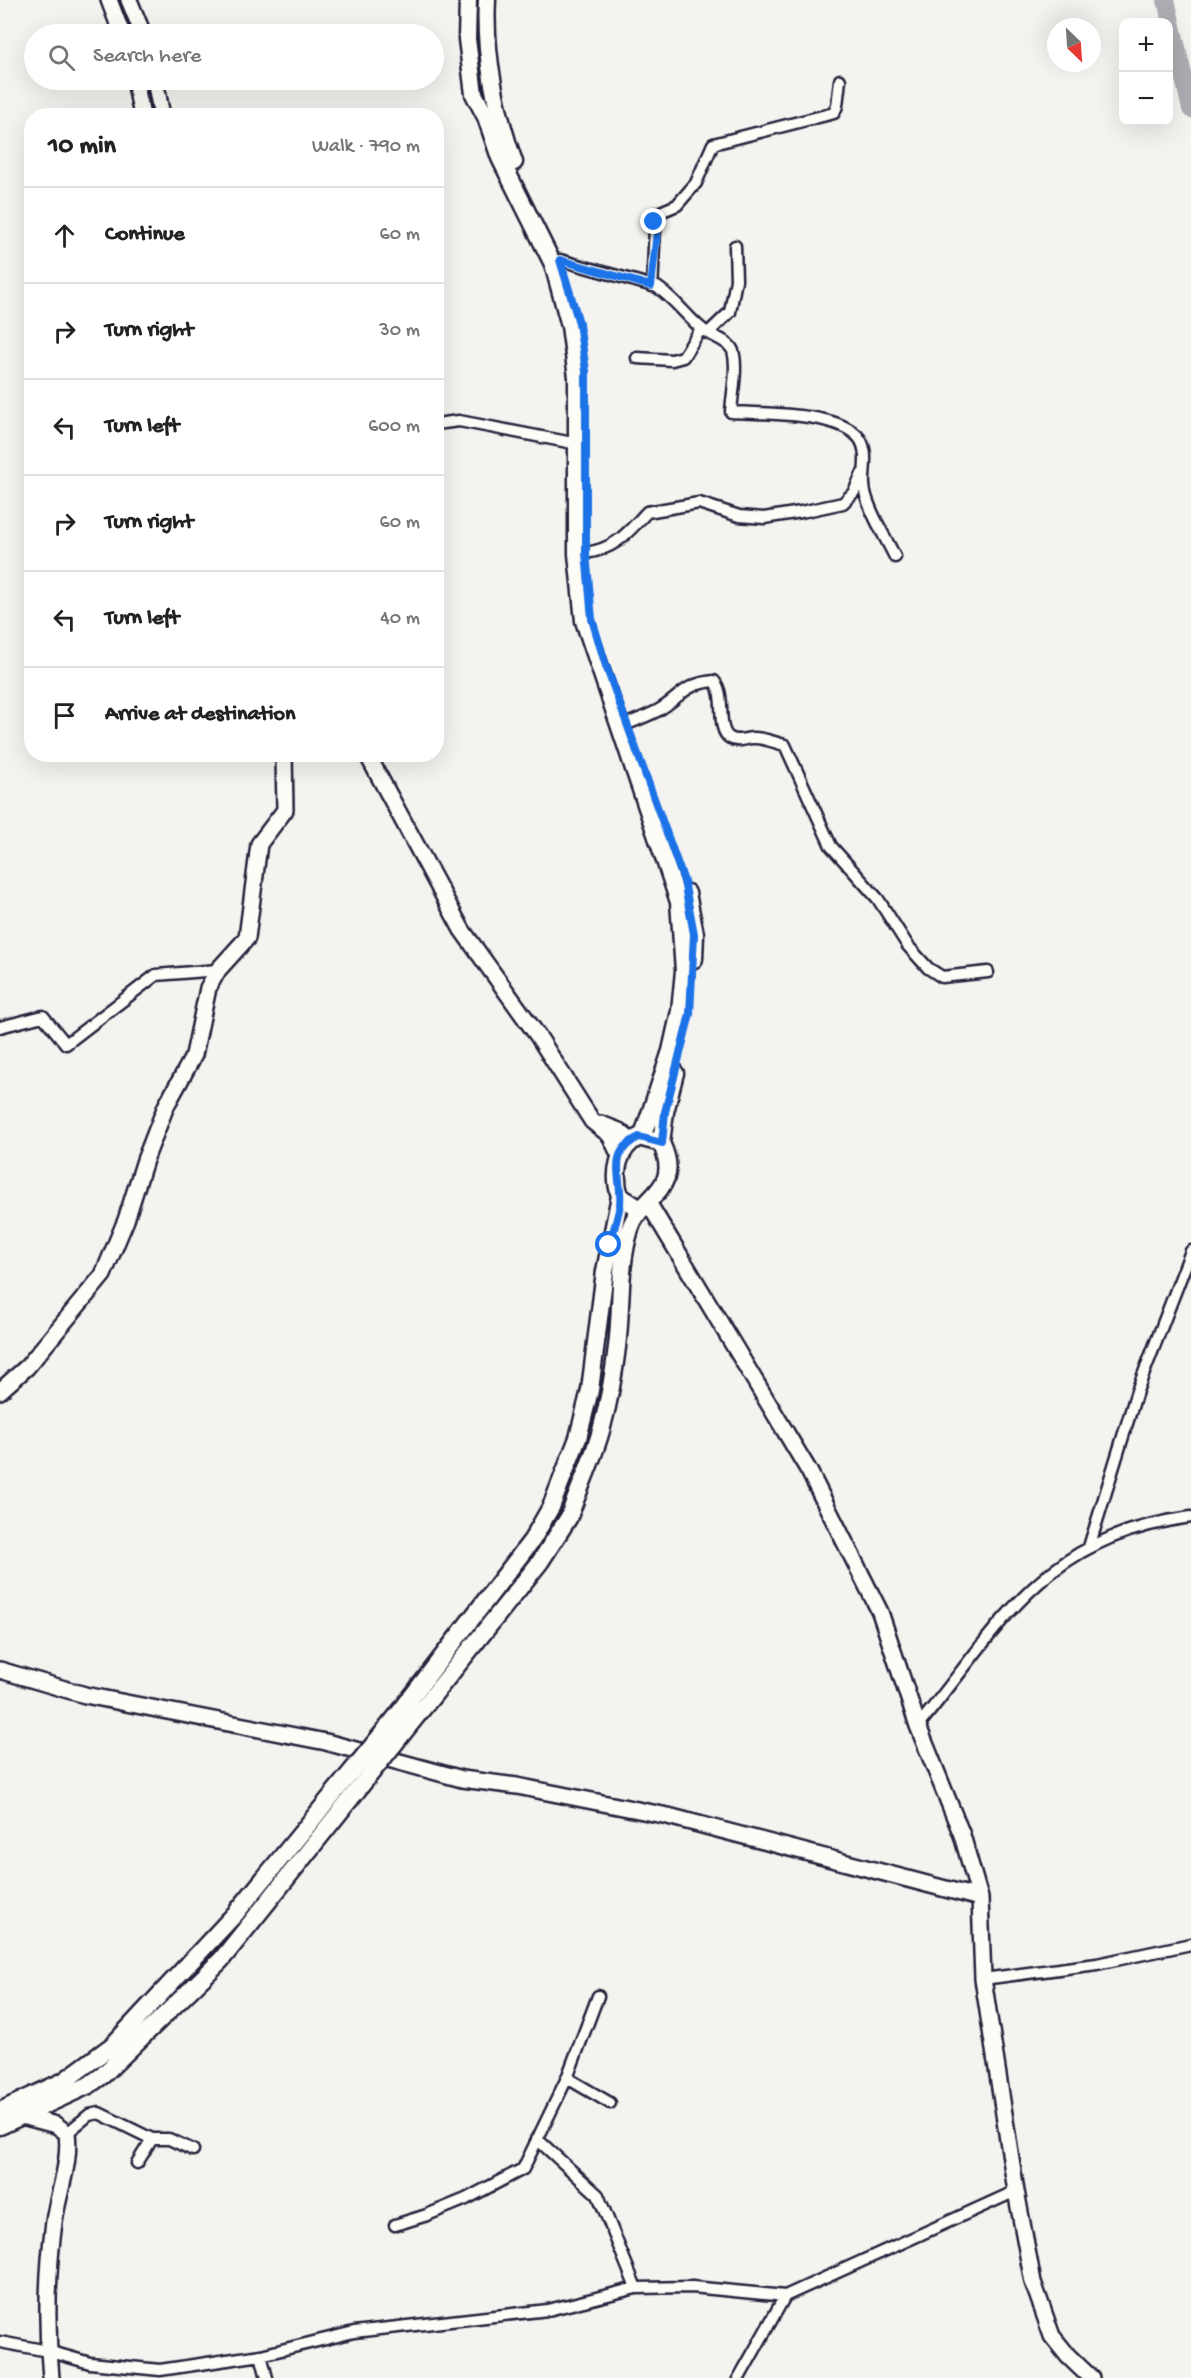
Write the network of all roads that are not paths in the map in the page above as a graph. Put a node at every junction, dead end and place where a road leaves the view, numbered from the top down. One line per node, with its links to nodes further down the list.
1 (109, 0): 5 (street)
2 (129, 0): 6 (street)
3 (468, 0): 18 (main road)
4 (488, 0): 13 (main road)
5 (118, 24)
6 (139, 24)
7 (840, 80): 14 (street)
8 (137, 90): 10 (street)
9 (156, 90): 11 (street)
10 (140, 108)
11 (160, 108)
12 (735, 246): 15 (street)
13 (560, 260): 14 (street); 20 (main road)
14 (651, 286): 15 (street)
15 (704, 331): 16 (street); 19 (street)
16 (637, 358)
17 (444, 423): 18 (street)
18 (578, 444): 29 (main road)
19 (864, 471): 20 (street); 21 (street)
20 (586, 553): 22 (main road)
21 (895, 557)
22 (627, 724): 26 (street); 30 (main road)
23 (284, 762): 25 (street)
24 (371, 762): 28 (street)
25 (218, 970): 27 (street); 37 (street)
26 (988, 972)
27 (0, 1027)
28 (592, 1121): 29 (street); 31 (street)
29 (636, 1139): 30 (main road); 31 (main road)
30 (662, 1143): 32 (main road)
31 (620, 1156): 33 (main road)
32 (664, 1182): 34 (main road); 35 (street)
33 (620, 1196): 34 (main road); 48 (main road, bridge)
34 (646, 1205): 35 (street); 48 (main road, bridge)
35 (658, 1222): 41 (street)
36 (1191, 1251): 39 (street)
37 (0, 1391)
38 (1191, 1517): 39 (street)
39 (1089, 1547): 41 (street)
40 (0, 1670): 42 (street)
41 (918, 1726): 42 (street)
42 (980, 1898): 44 (street)
43 (1191, 1944): 44 (street)
44 (983, 1979): 56 (street)
45 (598, 1996): 46 (street)
46 (567, 2078): 47 (street); 53 (street)
47 (610, 2103)
48 (22, 2110): 49 (main road); 50 (main road); 51 (street)
49 (0, 2111)
50 (0, 2126)
51 (67, 2133): 52 (street); 61 (street)
52 (152, 2139): 54 (street); 55 (street)
53 (537, 2139): 57 (street); 58 (street)
54 (193, 2150)
55 (137, 2163)
56 (1016, 2191): 59 (street); 67 (street)
57 (395, 2225)
58 (636, 2288): 59 (street); 62 (street)
59 (785, 2296): 66 (street)
60 (0, 2342): 61 (street)
61 (48, 2350): 63 (street); 64 (street)
62 (261, 2355): 63 (street); 65 (street)
63 (190, 2372)
64 (51, 2378)
65 (267, 2378)
66 (739, 2378)
67 (1091, 2378)

